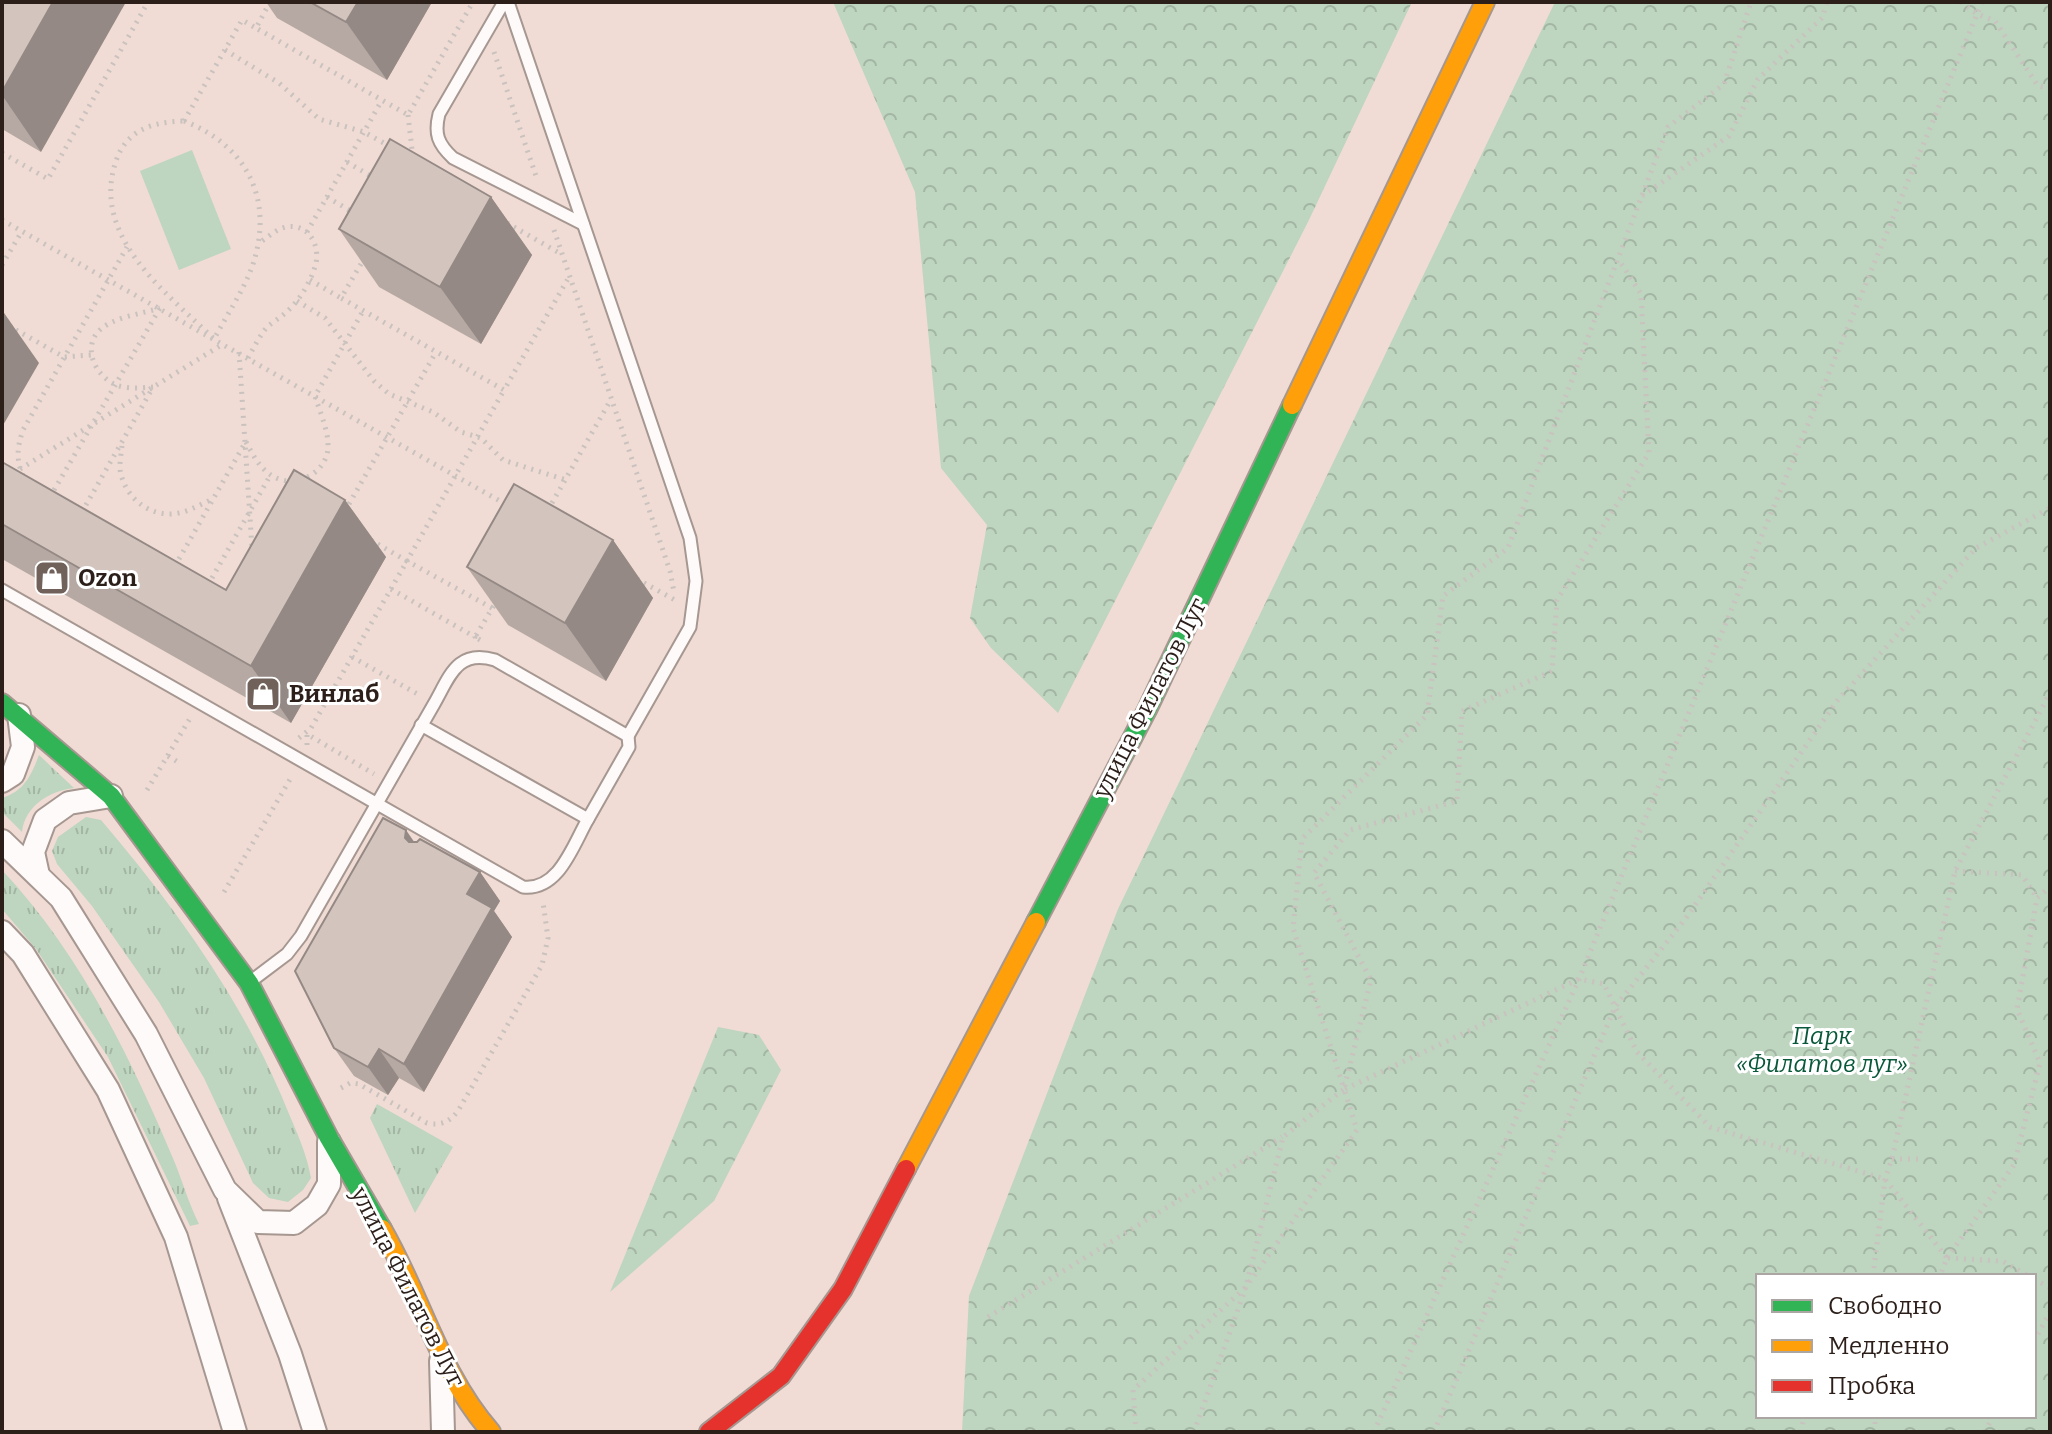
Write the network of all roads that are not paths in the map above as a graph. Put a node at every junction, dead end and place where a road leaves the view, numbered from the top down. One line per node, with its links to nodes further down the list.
1 (506, 2): 3 (lane); 3 (lane)
2 (1485, 2): 19 (street, улица Филатов Луг)
3 (583, 224): 7 (lane)
4 (2, 590): 10 (lane)
5 (11, 709): 8 (street); 9 (street, улица Филатов Луг)
6 (421, 725): 7 (lane); 10 (lane); 11 (lane)
7 (628, 736): 11 (lane)
8 (2, 781)
9 (111, 796): 13 (street); 15 (street, улица Филатов Луг)
10 (377, 803): 11 (lane); 15 (lane)
11 (588, 819)
12 (2, 841): 13 (street)
13 (38, 875): 17 (street)
14 (2, 932): 20 (street)
15 (249, 983): 16 (street, улица Филатов Луг)
16 (329, 1138): 17 (street); 18 (street, улица Филатов Луг)
17 (225, 1190): 21 (street)
18 (440, 1352): 22 (street); 23 (street, улица Филатов Луг)
19 (781, 1376): 24 (street, улица Филатов Луг); 25 (street, улица Филатов Луг)
20 (235, 1432)
21 (315, 1432)
22 (443, 1432)
23 (491, 1432)
24 (709, 1432)
25 (736, 1432)

